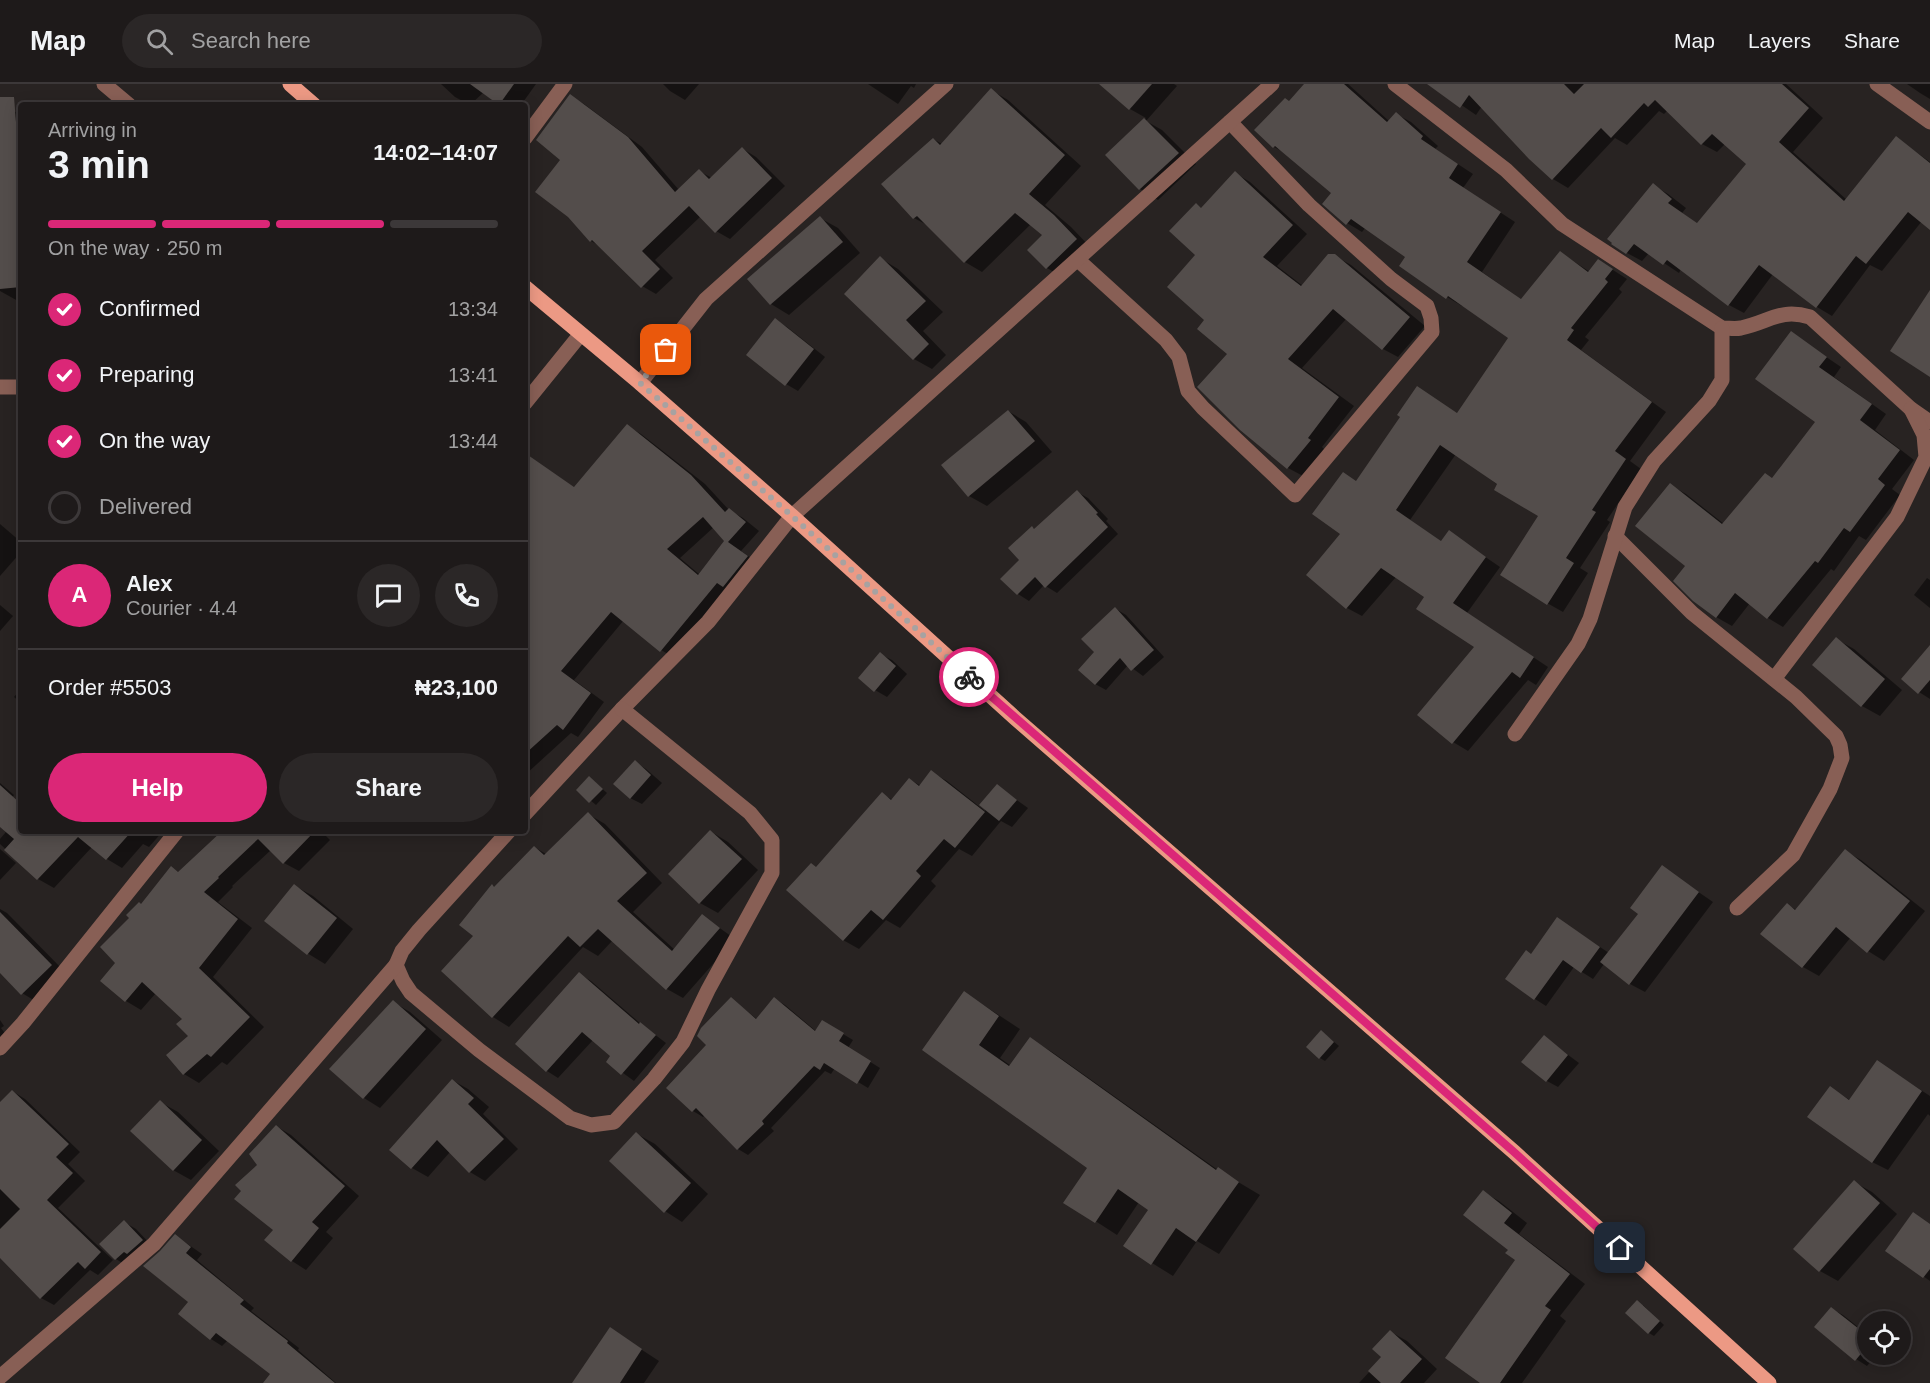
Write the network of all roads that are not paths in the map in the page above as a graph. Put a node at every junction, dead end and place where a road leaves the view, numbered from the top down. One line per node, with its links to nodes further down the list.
1 (104, 84): 8 (street)
2 (290, 84): 9 (main road)
3 (566, 84): 12 (street)
4 (946, 84): 17 (street)
5 (1272, 84): 10 (street)
6 (1395, 84): 15 (street)
7 (1877, 84): 11 (street)
8 (125, 102)
9 (311, 102)
10 (1230, 122): 13 (street); 13 (street)
11 (1930, 122)
12 (528, 134)
13 (1077, 260): 23 (street)
14 (528, 290): 16 (main road)
15 (1722, 328): 21 (street); 24 (street)
16 (580, 335): 17 (main road); 20 (street)
17 (640, 383): 23 (main road)
18 (0, 387): 19 (street)
19 (18, 387)
20 (528, 399)
21 (1911, 409): 22 (street); 25 (street)
22 (1930, 422)
23 (792, 516): 26 (street); 35 (main road)
24 (1615, 536): 25 (street); 27 (street)
25 (1774, 679): 31 (street)
26 (622, 709): 28 (street); 32 (street)
27 (1515, 734)
28 (528, 811)
29 (175, 834): 33 (street)
30 (506, 834): 32 (street)
31 (1737, 908)
32 (396, 964): 34 (street)
33 (0, 1048)
34 (0, 1377)
35 (1769, 1383)

